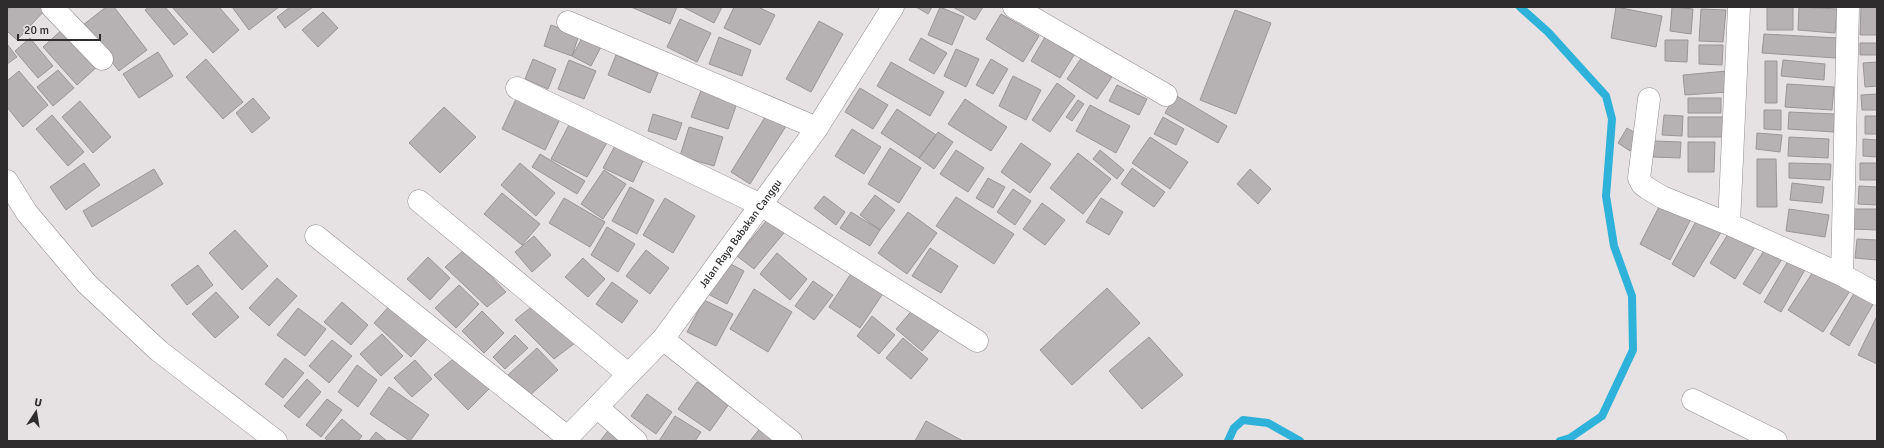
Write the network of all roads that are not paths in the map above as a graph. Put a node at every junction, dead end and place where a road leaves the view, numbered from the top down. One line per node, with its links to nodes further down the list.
1 (52, 7): 7 (street)
2 (892, 7): 11 (street, Jalan Raya Babakan Canggu)
3 (1014, 7): 9 (street)
4 (1739, 7): 15 (street)
5 (1848, 7): 17 (street)
6 (568, 22): 11 (street)
7 (102, 59)
8 (517, 88): 14 (street)
9 (1166, 95)
10 (1650, 99): 15 (street)
11 (817, 128): 14 (street, Jalan Raya Babakan Canggu)
12 (7, 181): 25 (street)
13 (419, 201): 21 (street)
14 (761, 205): 19 (street, Jalan Raya Babakan Canggu); 20 (street)
15 (1729, 224): 17 (street)
16 (316, 236): 24 (street)
17 (1842, 275): 18 (street)
18 (1877, 294)
19 (663, 338): 21 (street, Jalan Raya Babakan Canggu); 27 (street)
20 (977, 341)
21 (628, 374): 23 (street, Jalan Raya Babakan Canggu)
22 (1693, 400): 28 (street)
23 (598, 407): 24 (street, Jalan Raya Babakan Canggu); 26 (street)
24 (565, 439)
25 (276, 441)
26 (636, 441)
27 (791, 441)
28 (1776, 441)

